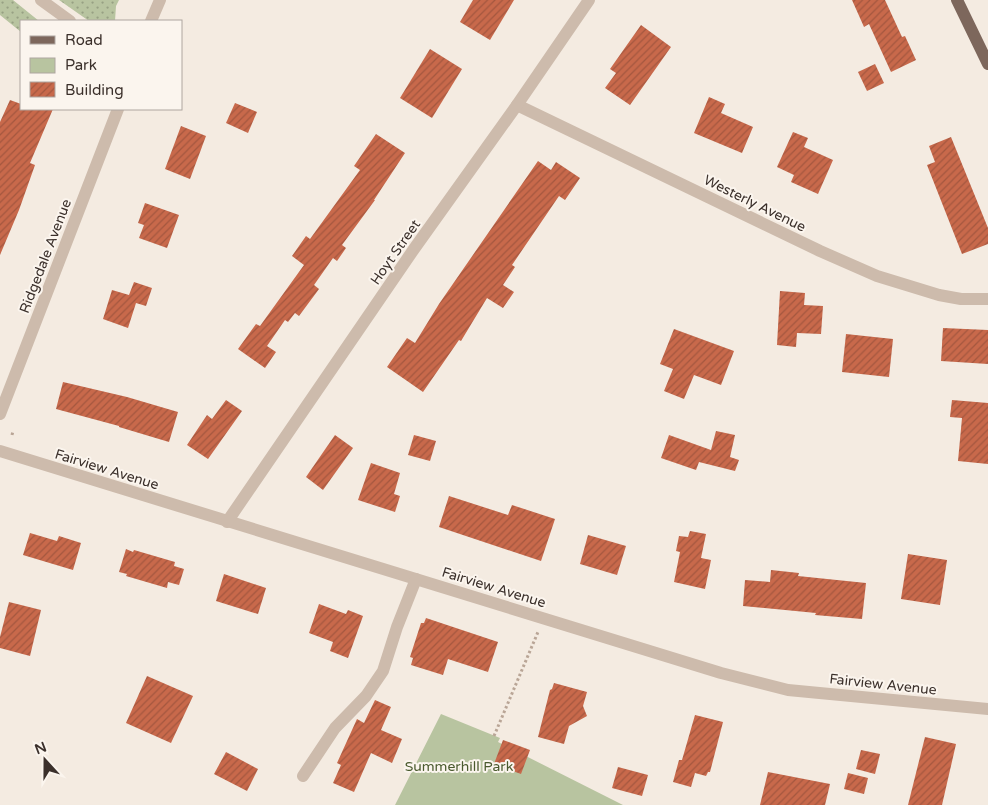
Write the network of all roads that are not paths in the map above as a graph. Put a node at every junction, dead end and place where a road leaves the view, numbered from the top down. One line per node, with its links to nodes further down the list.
1 (41, 0): 5 (street)
2 (160, 0): 6 (street)
3 (589, 0): 8 (street, Hoyt Street)
4 (957, 0): 7 (main road)
5 (69, 20)
6 (151, 20)
7 (988, 64)
8 (517, 105): 10 (street, Westerly Avenue); 13 (street, Hoyt Street)
9 (118, 110): 11 (street, Ridgedale Avenue)
10 (988, 299)
11 (0, 414)
12 (0, 451): 13 (street, Fairview Avenue)
13 (227, 522): 14 (street, Fairview Avenue)
14 (416, 579): 15 (street, Fairview Avenue); 16 (street)
15 (988, 709)
16 (303, 776)

